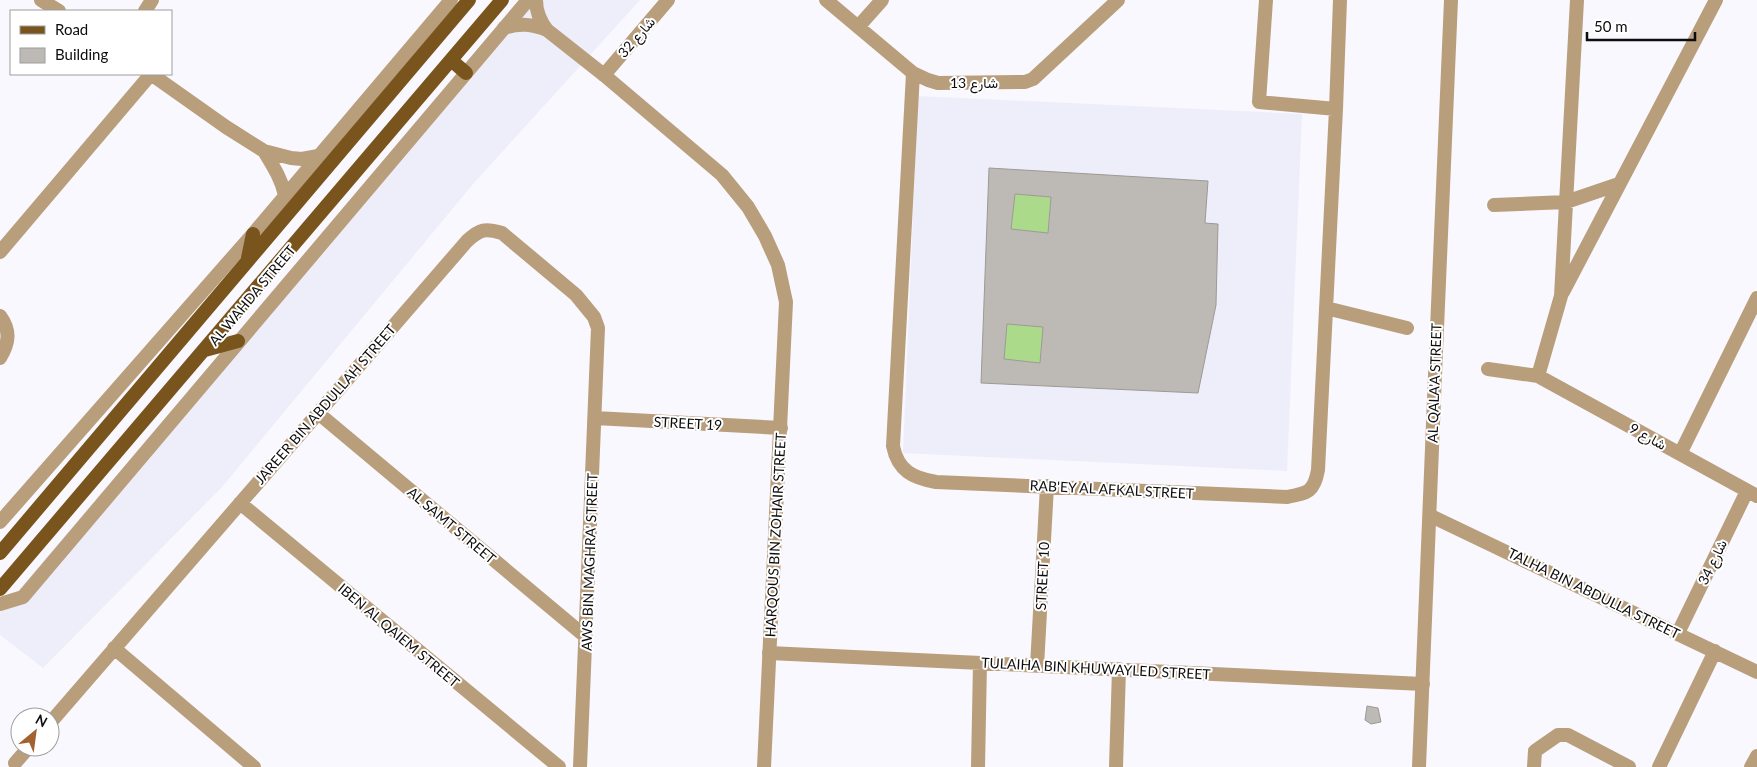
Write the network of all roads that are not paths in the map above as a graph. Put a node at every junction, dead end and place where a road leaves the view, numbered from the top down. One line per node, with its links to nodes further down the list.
1 (41, 0): 16 (street)
2 (451, 0): 27 (street)
3 (468, 0): 27 (main road, AL WAHDA STREET)
4 (502, 0): 20 (main road, AL WAHDA STREET)
5 (528, 0): 18 (street)
6 (536, 0): 19 (street)
7 (668, 0): 25 (street, شارع 32)
8 (826, 0): 17 (street, شارع 13)
9 (882, 0): 17 (street)
10 (1118, 0): 22 (street, شارع 13)
11 (1266, 0): 26 (street)
12 (1340, 0): 26 (street)
13 (1451, 0): 55 (street, AL QALA'A STREET)
14 (1577, 0): 32 (street)
15 (1716, 0): 30 (street)
16 (57, 10)
17 (858, 27): 22 (street, شارع 13)
18 (504, 28): 19 (street); 21 (street)
19 (547, 30): 25 (street, HARQOUS BIN ZOHAIR STREET)
20 (451, 60): 21 (main road); 43 (main road, AL WAHDA STREET)
21 (466, 73): 42 (street)
22 (913, 73): 52 (street, RAB'EY AL AFKAL STREET)
23 (150, 75): 35 (street)
24 (152, 75): 28 (street)
25 (604, 75): 50 (street, HARQOUS BIN ZOHAIR STREET)
26 (1336, 109): 39 (street)
27 (359, 118): 29 (street); 36 (main road, AL WAHDA STREET)
28 (264, 151): 29 (street); 31 (street)
29 (318, 156): 31 (street)
30 (1619, 184): 32 (street); 37 (street)
31 (285, 195): 34 (street)
32 (1566, 202): 33 (street); 37 (street)
33 (1494, 205)
34 (253, 234): 36 (main road); 56 (street)
35 (0, 252)
36 (248, 260): 57 (main road, AL WAHDA STREET)
37 (1561, 296): 47 (street)
38 (1757, 298): 51 (street)
39 (1326, 308): 41 (street); 52 (street, RAB'EY AL AFKAL STREET)
40 (0, 316): 45 (street)
41 (1407, 328)
42 (238, 342): 43 (main road); 59 (street)
43 (204, 350): 58 (main road, AL WAHDA STREET)
44 (598, 357): 48 (street, JAREER BIN ABDULLAH STREET); 49 (street, AWS BIN MAGHRA' STREET)
45 (0, 358)
46 (1488, 369): 47 (street)
47 (1538, 376): 51 (street, شارع 9)
48 (318, 413): 54 (street, JAREER BIN ABDULLAH STREET); 61 (street, AL SAMT STREET)
49 (595, 418): 50 (street, STREET 19); 61 (street, AWS BIN MAGHRA' STREET)
50 (781, 428): 64 (street, HARQOUS BIN ZOHAIR STREET)
51 (1680, 454): 53 (street, شارع 9)
52 (1047, 486): 66 (street, STREET 10)
53 (1752, 494): 60 (street, شارع 34)
54 (240, 504): 62 (street, JAREER BIN ABDULLAH STREET); 73 (street, IBEN AL QAIEM STREET)
55 (1430, 516): 60 (street, TALHA BIN ABDULLA STREET); 69 (street, AL QALA'A STREET)
56 (0, 522)
57 (0, 554)
58 (0, 589)
59 (0, 604)
60 (1678, 633): 63 (street, TALHA BIN ABDULLA STREET)
61 (586, 637): 74 (street, AWS BIN MAGHRA' STREET)
62 (114, 648): 70 (street, JAREER BIN ABDULLAH STREET); 72 (street)
63 (1715, 651): 68 (street, TALHA BIN ABDULLA STREET); 81 (street)
64 (769, 653): 65 (street, TULAIHA BIN KHUWAYLED STREET); 75 (street, HARQOUS BIN ZOHAIR STREET)
65 (980, 663): 66 (street, TULAIHA BIN KHUWAYLED STREET); 76 (street)
66 (1037, 666): 67 (street, TULAIHA BIN KHUWAYLED STREET)
67 (1119, 669): 69 (street, TULAIHA BIN KHUWAYLED STREET); 77 (street)
68 (1757, 672)
69 (1423, 684): 78 (street, AL QALA'A STREET)
70 (60, 710)
71 (1757, 756): 82 (street)
72 (254, 767)
73 (559, 767)
74 (580, 767)
75 (764, 767)
76 (978, 767)
77 (1116, 767)
78 (1419, 767)
79 (1534, 767): 80 (street)
80 (1629, 767)
81 (1659, 767)
82 (1751, 767)

